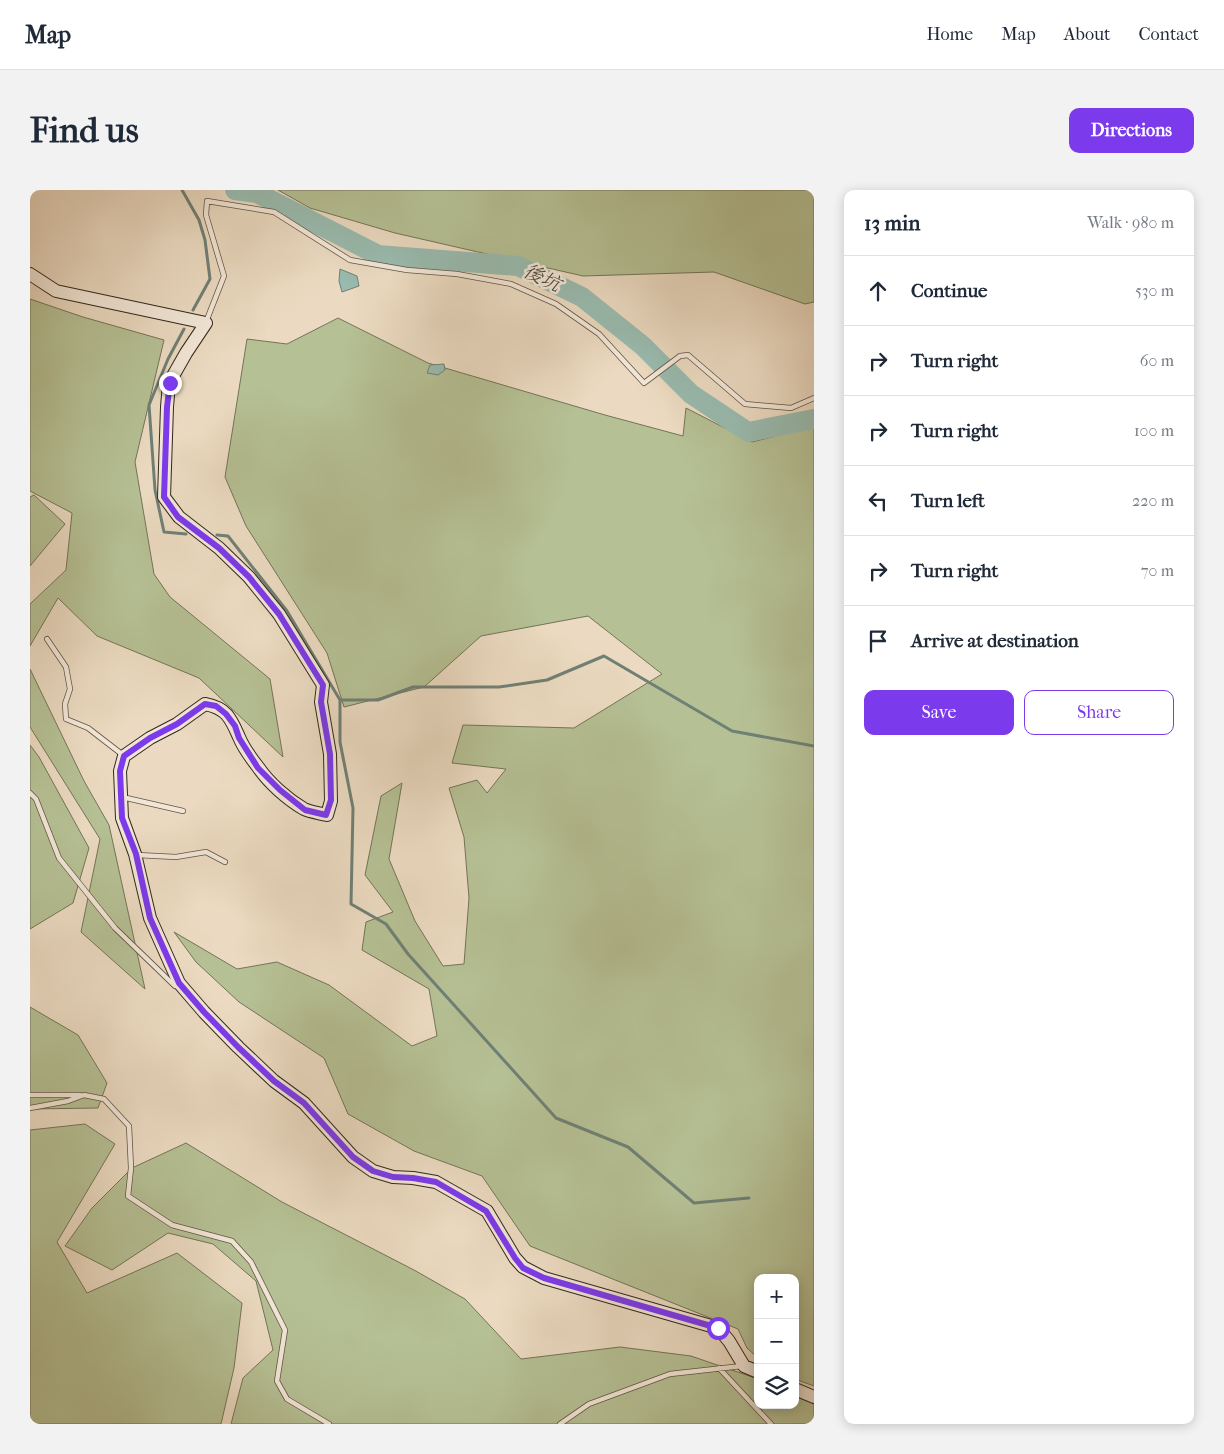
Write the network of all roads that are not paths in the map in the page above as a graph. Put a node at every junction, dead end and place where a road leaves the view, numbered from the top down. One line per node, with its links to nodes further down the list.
1 (30, 274): 2 (street)
2 (206, 323): 3 (lane); 5 (street)
3 (814, 398)
4 (47, 639): 5 (lane)
5 (124, 756): 7 (street)
6 (30, 793): 11 (lane)
7 (120, 797): 8 (lane); 9 (street)
8 (183, 811)
9 (136, 854): 10 (lane); 11 (street)
10 (225, 862)
11 (204, 1012): 15 (street)
12 (30, 1095): 13 (lane)
13 (84, 1095): 14 (lane); 20 (lane)
14 (30, 1108)
15 (744, 1366): 16 (lane); 17 (street)
16 (719, 1368): 21 (lane); 22 (lane)
17 (754, 1370)
18 (799, 1391): 19 (street)
19 (814, 1397)
20 (329, 1424)
21 (560, 1424)
22 (771, 1424)

